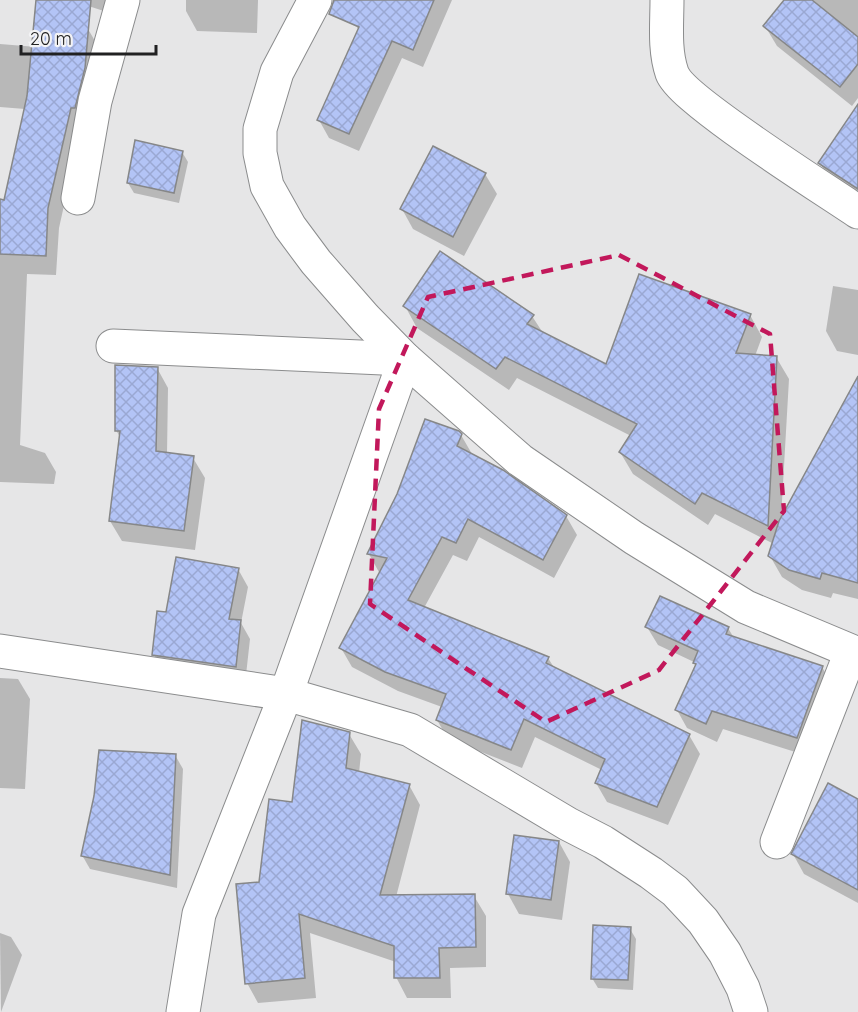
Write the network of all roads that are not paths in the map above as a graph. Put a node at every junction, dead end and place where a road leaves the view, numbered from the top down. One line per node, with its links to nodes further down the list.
1 (123, 0): 4 (street)
2 (315, 0): 7 (street)
3 (667, 0): 5 (street)
4 (78, 198)
5 (858, 212)
6 (112, 346): 7 (street)
7 (405, 358): 9 (street); 10 (street)
8 (0, 651): 10 (street)
9 (854, 653): 11 (street)
10 (286, 694): 12 (street); 13 (street)
11 (777, 842)
12 (183, 1012)
13 (751, 1012)

